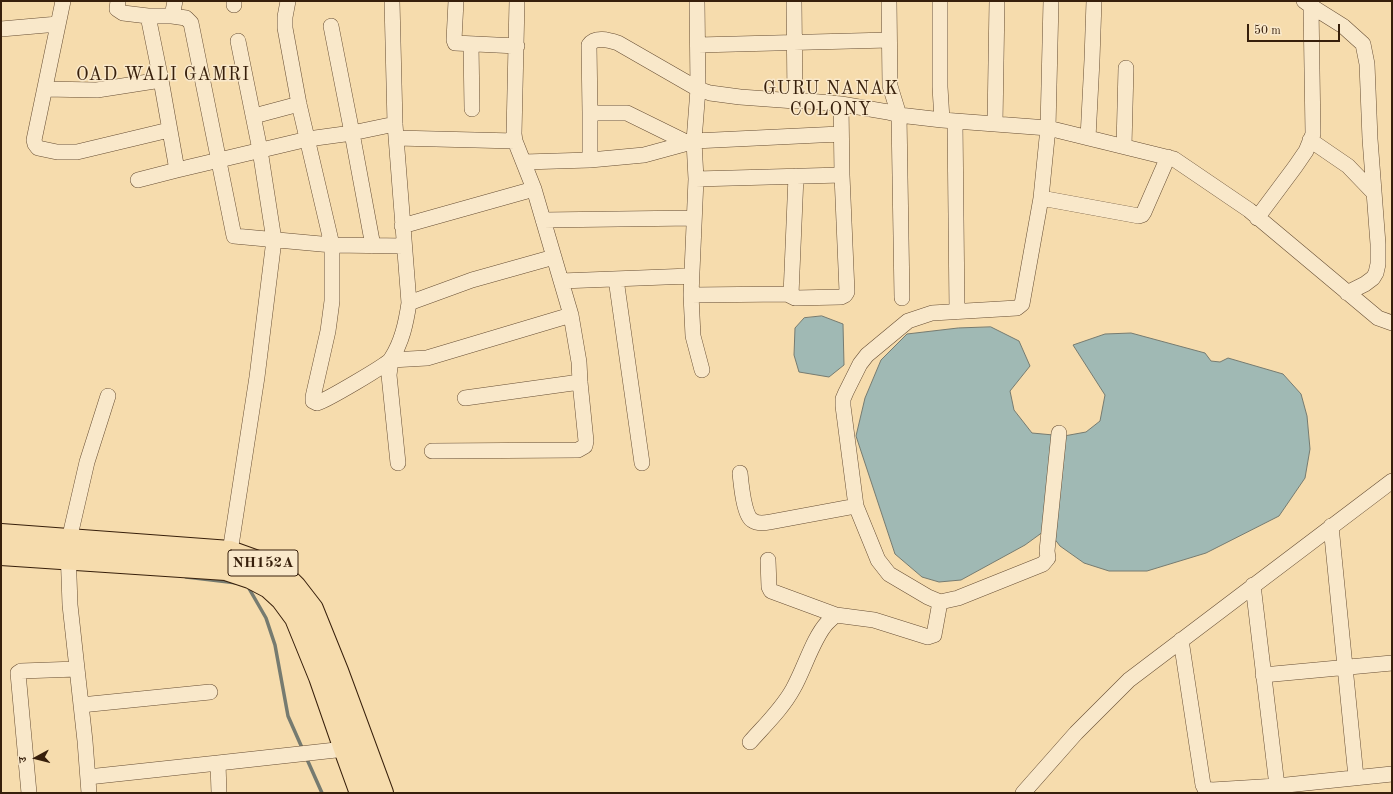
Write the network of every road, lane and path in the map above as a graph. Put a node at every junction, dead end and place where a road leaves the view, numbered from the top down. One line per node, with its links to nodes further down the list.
1 (62, 1): 17 (street)
2 (118, 1): 16 (street)
3 (288, 1): 31 (street)
4 (392, 1): 41 (street)
5 (456, 1): 23 (street)
6 (517, 1): 25 (street)
7 (697, 1): 24 (street)
8 (794, 1): 22 (street)
9 (888, 1): 20 (street)
10 (940, 1): 37 (street)
11 (997, 1): 38 (street)
12 (1052, 1): 39 (street)
13 (1094, 1): 44 (street)
14 (1307, 4): 46 (street); 61 (street)
15 (173, 8): 16 (street); 52 (street)
16 (148, 16): 27 (street)
17 (58, 24): 19 (street); 28 (street)
18 (331, 26): 42 (street)
19 (1, 29)
20 (889, 40): 22 (street); 35 (street)
21 (238, 41): 36 (street)
22 (794, 42): 24 (street); 30 (street)
23 (471, 44): 25 (street); 33 (street)
24 (698, 45): 29 (street)
25 (517, 46): 47 (street)
26 (1126, 68): 49 (street)
27 (161, 80): 28 (street); 40 (street)
28 (45, 89): 40 (street)
29 (698, 89): 30 (street); 34 (street); 48 (street)
30 (795, 101): 32 (street)
31 (299, 104): 36 (street); 45 (street)
32 (841, 104): 35 (street); 43 (street)
33 (472, 109)
34 (590, 113): 48 (street); 53 (street)
35 (899, 115): 37 (street); 78 (street)
36 (254, 116): 50 (street)
37 (949, 120): 38 (street); 80 (street)
38 (995, 124): 39 (street)
39 (1048, 128): 44 (street); 62 (street)
40 (169, 130): 55 (street)
41 (395, 131): 42 (street); 47 (street); 66 (street)
42 (352, 133): 45 (street); 69 (street)
43 (840, 134): 48 (street); 56 (street)
44 (1088, 138): 49 (street)
45 (308, 140): 50 (street); 68 (street)
46 (1310, 140): 61 (street); 64 (street)
47 (515, 141): 54 (street)
48 (691, 142): 53 (street); 58 (street)
49 (1124, 146): 51 (street)
50 (260, 150): 52 (street); 67 (street)
51 (1168, 158): 62 (street); 64 (street)
52 (219, 160): 55 (street); 67 (street)
53 (590, 160): 54 (street)
54 (524, 162): 60 (street)
55 (177, 170): 59 (street)
56 (842, 175): 57 (street); 76 (street)
57 (796, 176): 58 (street); 76 (street)
58 (696, 179): 63 (street)
59 (138, 180)
60 (534, 189): 65 (street); 66 (street)
61 (1373, 192): 75 (street)
62 (1041, 198): 80 (street)
63 (694, 218): 65 (street); 72 (street)
64 (1258, 218): 75 (street)
65 (543, 220): 71 (street)
66 (402, 226): 70 (street)
67 (274, 240): 68 (street); 98 (street)
68 (332, 245): 69 (street); 83 (street)
69 (373, 246): 70 (street)
70 (404, 246): 79 (street)
71 (554, 257): 74 (street); 79 (street)
72 (691, 276): 73 (street); 77 (street)
73 (616, 279): 74 (street); 91 (street)
74 (561, 281): 81 (street)
75 (1347, 293): 82 (street)
76 (791, 295): 77 (street)
77 (691, 296): 84 (street)
78 (902, 298)
79 (409, 304): 83 (street)
80 (957, 312): 94 (street)
81 (571, 315): 83 (street); 85 (street)
82 (1392, 323)
83 (391, 360): 90 (street)
84 (702, 370)
85 (580, 382): 87 (street); 89 (street)
86 (108, 396): 97 (street)
87 (464, 398)
88 (1059, 433): 102 (street)
89 (432, 451)
90 (398, 463)
91 (642, 463)
92 (740, 473): 94 (street)
93 (1392, 481): 95 (street)
94 (856, 506): 102 (street)
95 (1331, 526): 101 (street); 106 (street)
96 (1, 535): 97 (highway, NH152A)
97 (68, 546): 98 (highway, NH152A); 99 (highway, NH152A); 107 (street); 112 (highway, NH152A)
98 (230, 552): 122 (highway, NH152A)
99 (1, 554)
100 (768, 560): 103 (street)
101 (1253, 585): 104 (street); 108 (street)
102 (940, 602): 103 (street)
103 (836, 615): 111 (street)
104 (1181, 640): 117 (street); 123 (street)
105 (1392, 663): 106 (street)
106 (1345, 667): 108 (street); 116 (street)
107 (77, 670): 110 (street); 118 (street)
108 (1263, 675): 117 (street)
109 (210, 692): 110 (street)
110 (81, 705): 115 (street)
111 (750, 742)
112 (345, 750): 113 (street); 121 (highway, NH152A)
113 (218, 763): 115 (street); 120 (street)
114 (1392, 774): 116 (street)
115 (88, 777): 119 (street)
116 (1356, 777): 117 (street)
117 (1277, 786)
118 (29, 793)
119 (89, 793)
120 (219, 793)
121 (361, 793)
122 (382, 793)
123 (1023, 793)

